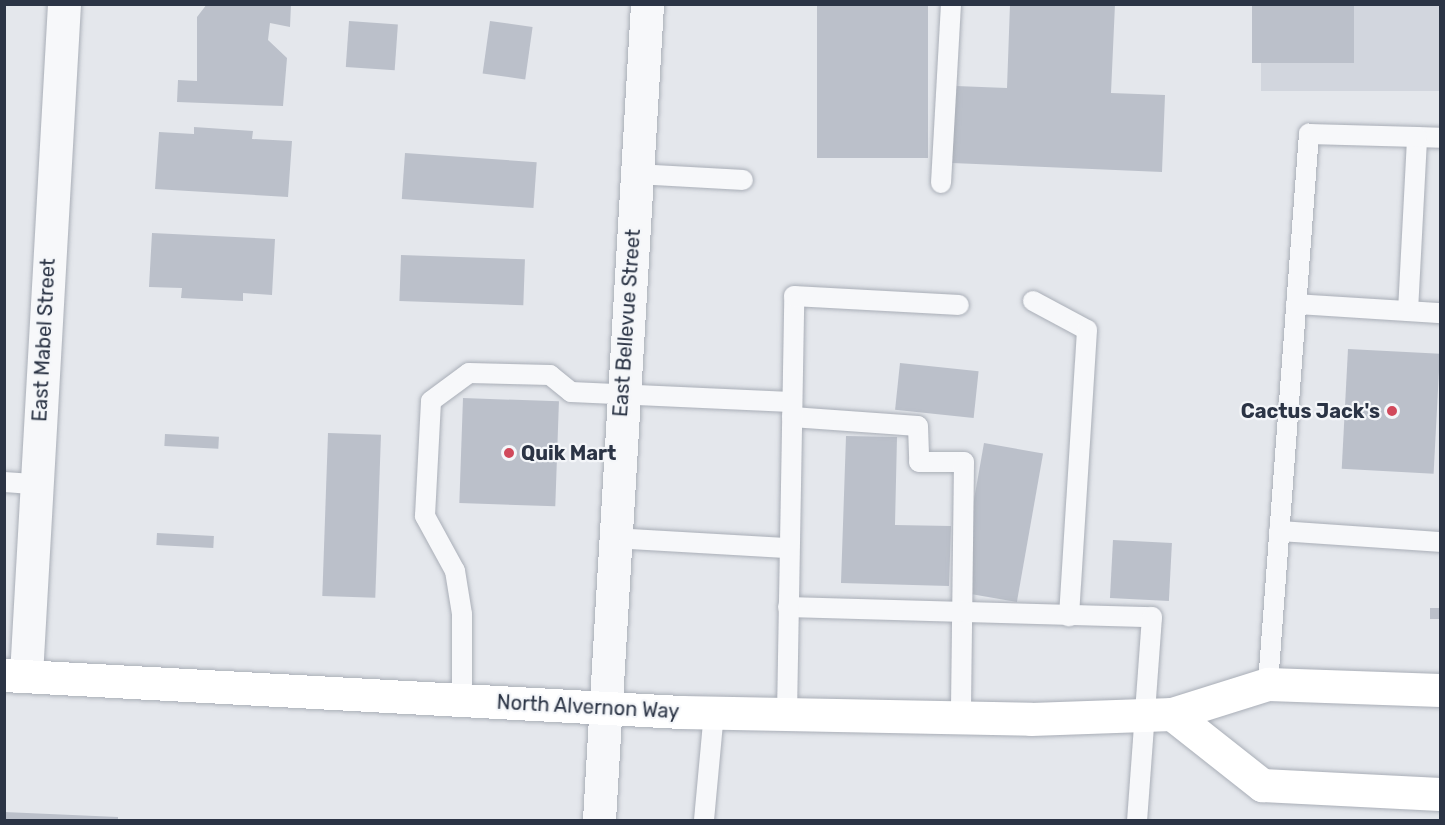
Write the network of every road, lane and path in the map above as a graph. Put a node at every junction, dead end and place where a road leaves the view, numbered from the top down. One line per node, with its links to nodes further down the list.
1 (64, 4): 16 (street, East Mabel Street)
2 (647, 4): 6 (street, East Bellevue Street)
3 (951, 4): 8 (lane)
4 (1417, 137): 5 (lane); 10 (lane); 12 (lane)
5 (1440, 138)
6 (636, 174): 7 (lane); 14 (street, East Bellevue Street)
7 (742, 180)
8 (941, 183)
9 (1033, 301): 23 (lane)
10 (1296, 304): 12 (lane); 17 (lane)
11 (959, 305): 15 (lane)
12 (1408, 311): 13 (lane)
13 (1440, 313)
14 (623, 394): 15 (lane); 18 (street, East Bellevue Street); 27 (lane)
15 (791, 410): 20 (lane); 22 (lane)
16 (20, 483): 24 (street, East Mabel Street)
17 (1279, 531): 19 (lane); 25 (lane)
18 (614, 538): 20 (lane); 28 (street, East Bellevue Street)
19 (1440, 542)
20 (789, 548): 21 (lane)
21 (788, 607): 22 (lane); 30 (lane)
22 (963, 611): 23 (lane); 32 (lane)
23 (1069, 616): 31 (lane)
24 (15, 675): 27 (main road, North Alvernon Way)
25 (1268, 684): 26 (main road, North Alvernon Way); 31 (main road, North Alvernon Way)
26 (1440, 690)
27 (462, 700): 28 (main road, North Alvernon Way)
28 (603, 708): 29 (main road, North Alvernon Way); 34 (street, East Bellevue Street)
29 (714, 713): 30 (main road, North Alvernon Way); 35 (lane)
30 (787, 715): 32 (main road, North Alvernon Way)
31 (1157, 715): 32 (main road, North Alvernon Way); 33 (main road); 36 (lane)
32 (961, 718)
33 (1440, 794)
34 (599, 820)
35 (704, 820)
36 (1137, 820)

